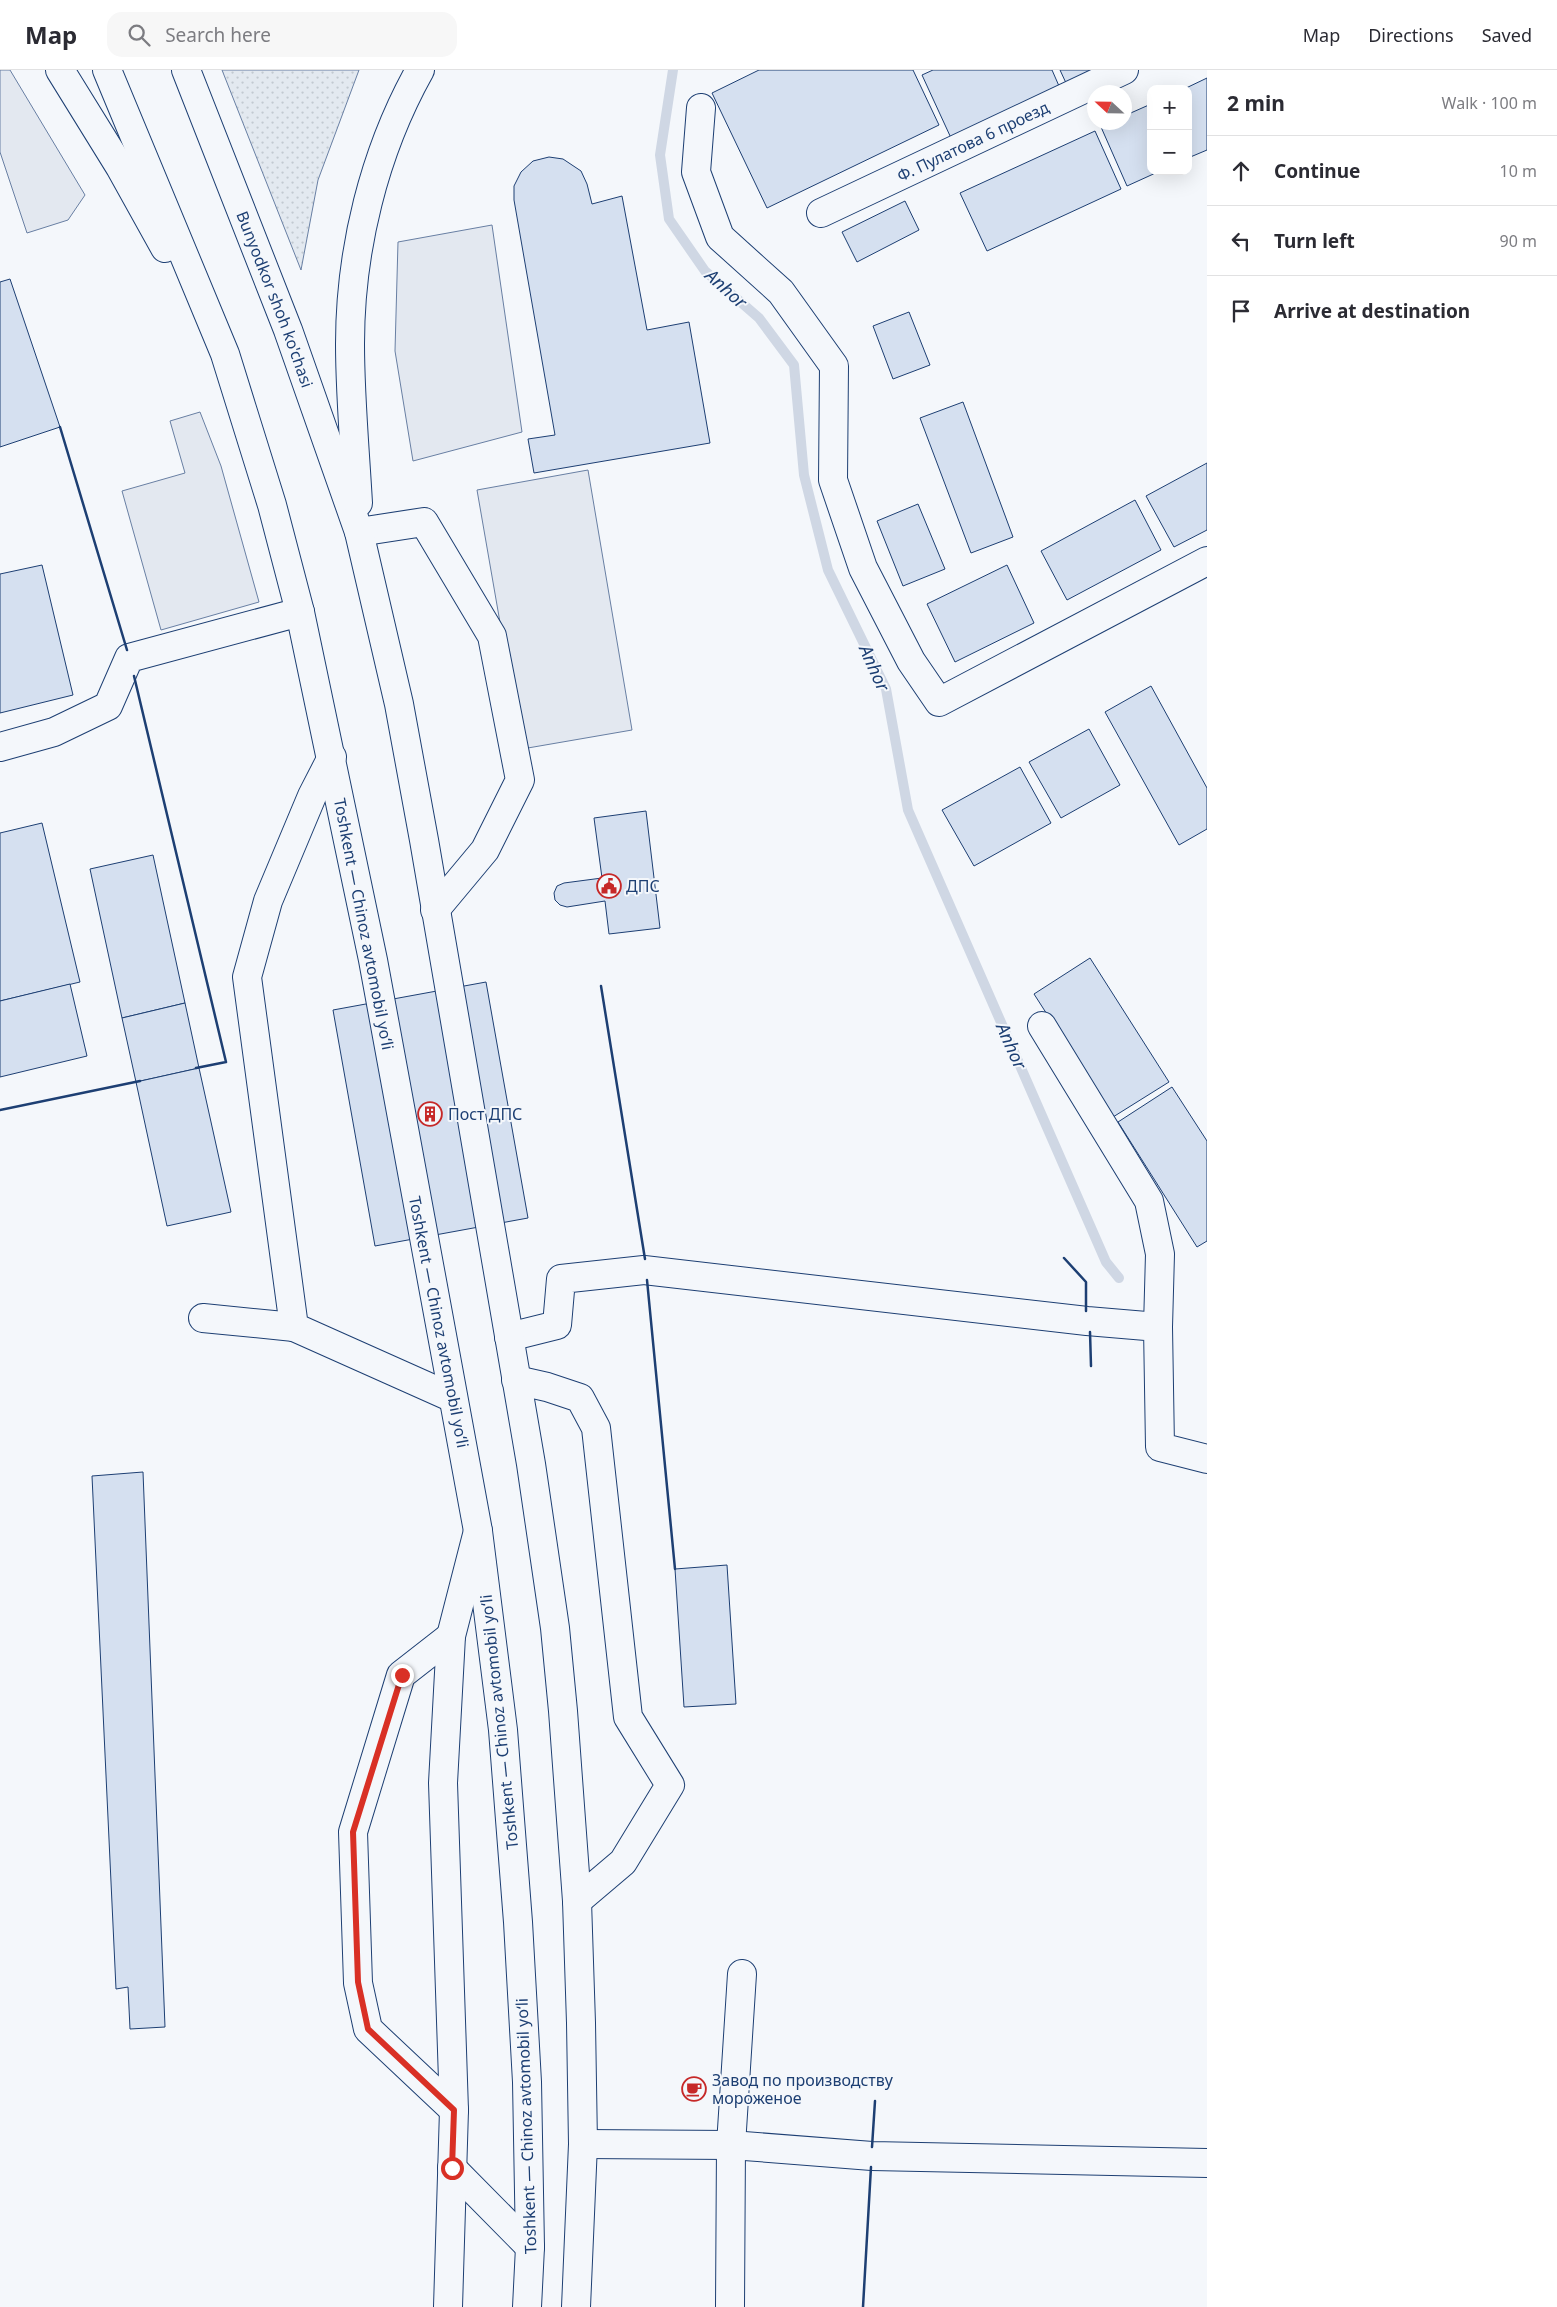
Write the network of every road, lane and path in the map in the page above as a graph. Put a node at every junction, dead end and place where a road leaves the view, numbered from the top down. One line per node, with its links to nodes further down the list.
1 (60, 70): 8 (main road)
2 (108, 70): 8 (main road)
3 (186, 70): 9 (main road, Bunyodkor shoh ko'chasi)
4 (420, 70): 9 (main road)
5 (1124, 70): 7 (main road, Ф. Пулатова 6 проезд)
6 (701, 108): 10 (main road)
7 (821, 213)
8 (225, 354): 11 (main road, Toshkent — Chinoz avtomobil yoʻli)
9 (359, 532): 14 (main road); 14 (main road)
10 (1207, 561)
11 (300, 612): 12 (main road); 13 (main road, Toshkent — Chinoz avtomobil yoʻli)
12 (0, 747)
13 (332, 757): 18 (main road); 21 (main road, Toshkent — Chinoz avtomobil yoʻli)
14 (435, 910): 19 (main road)
15 (1042, 1026): 17 (main road)
16 (203, 1318): 18 (main road)
17 (1158, 1326): 19 (main road); 22 (main road)
18 (294, 1327): 21 (main road)
19 (509, 1337): 20 (main road)
20 (516, 1380): 25 (main road); 25 (main road)
21 (453, 1398): 23 (main road, Toshkent — Chinoz avtomobil yoʻli)
22 (1207, 1459)
23 (478, 1532): 24 (main road); 32 (main road, Toshkent — Chinoz avtomobil yoʻli)
24 (452, 1636): 27 (main road); 27 (main road)
25 (577, 1901): 28 (main road)
26 (742, 1974): 29 (main road)
27 (454, 2110): 31 (main road)
28 (583, 2144): 29 (main road); 35 (main road)
29 (731, 2145): 30 (main road); 36 (main road)
30 (1207, 2163)
31 (452, 2168): 32 (main road); 33 (main road)
32 (530, 2247): 34 (main road, Toshkent — Chinoz avtomobil yoʻli)
33 (448, 2307)
34 (527, 2307)
35 (576, 2307)
36 (730, 2307)

